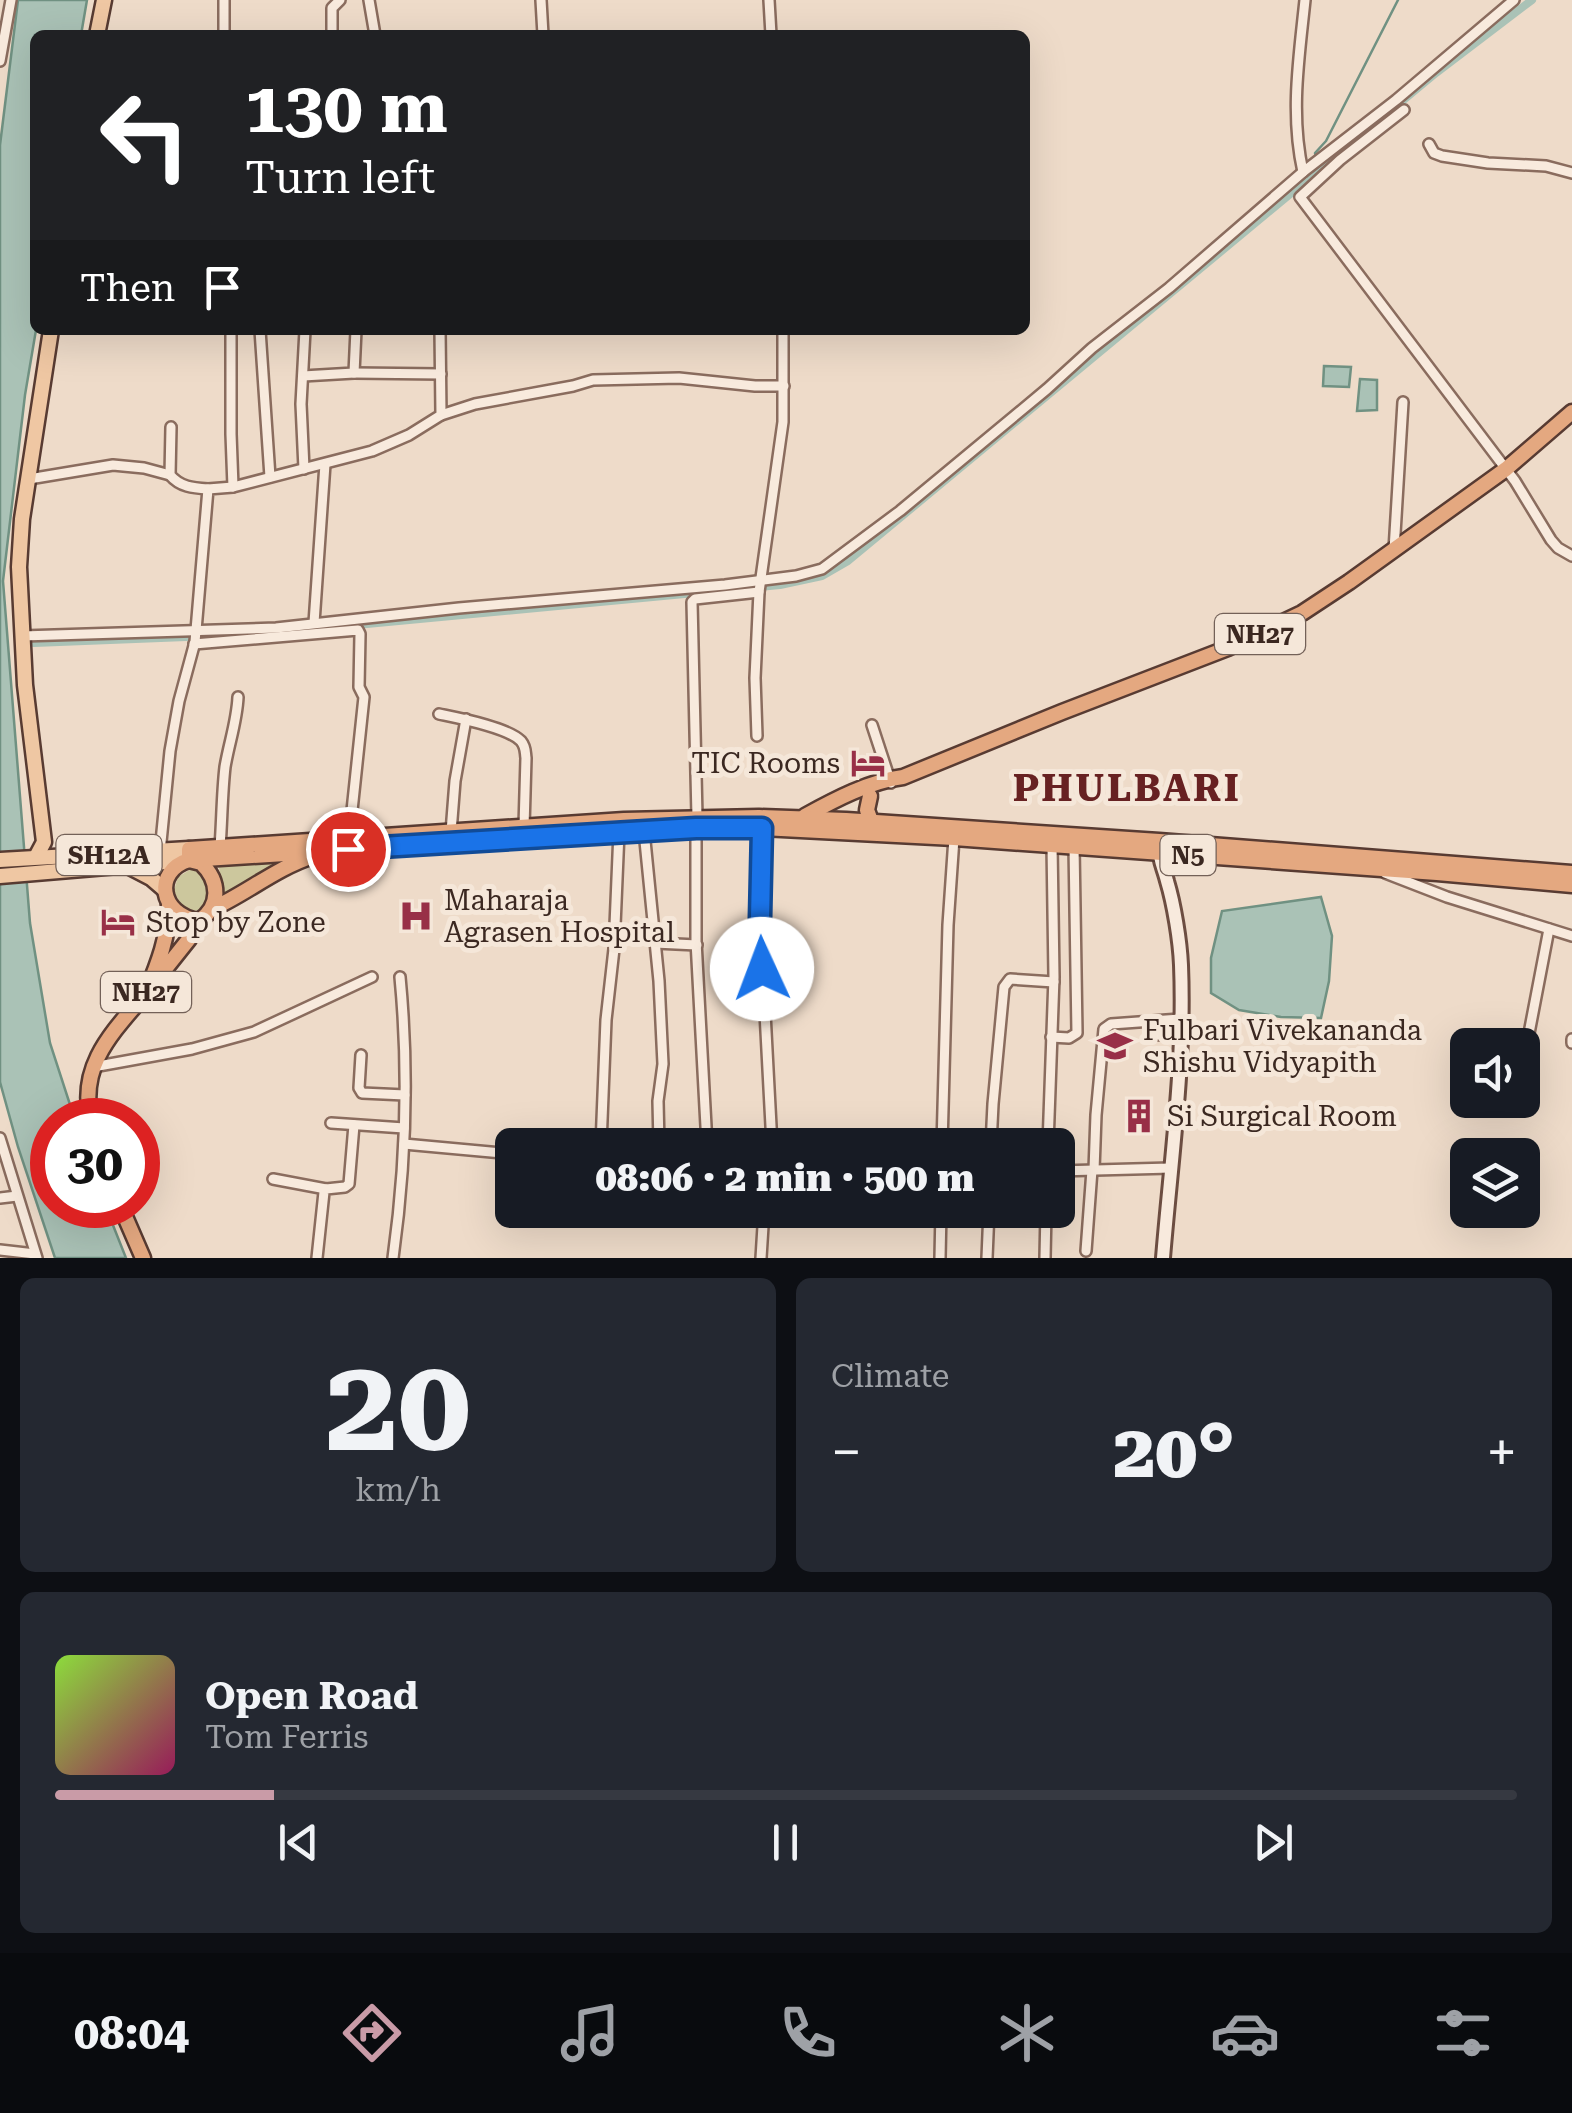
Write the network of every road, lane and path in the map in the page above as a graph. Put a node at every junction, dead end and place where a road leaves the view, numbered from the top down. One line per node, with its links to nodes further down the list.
1 (11, 0): 16 (street)
2 (104, 0): 10 (main road)
3 (224, 0): 11 (street)
4 (340, 0): 12 (street)
5 (369, 0): 13 (street)
6 (541, 0): 14 (street)
7 (769, 0): 15 (street)
8 (1305, 0): 21 (street)
9 (1514, 0): 19 (street)
10 (99, 30)
11 (224, 30)
12 (332, 30)
13 (374, 30)
14 (543, 30)
15 (772, 30)
16 (0, 61)
17 (1404, 110): 20 (street)
18 (1429, 144): 22 (street)
19 (1332, 149): 20 (street); 21 (street)
20 (1340, 160): 39 (street)
21 (1302, 172): 48 (street)
22 (1572, 173)
23 (50, 335): 43 (main road)
24 (231, 335): 44 (street)
25 (260, 335): 42 (street)
26 (305, 335): 32 (street)
27 (356, 335): 30 (street)
28 (440, 335): 31 (street)
29 (783, 335): 33 (street)
30 (354, 373): 31 (street); 32 (street)
31 (441, 374): 36 (street)
32 (303, 376): 40 (street)
33 (784, 386): 36 (street); 48 (street)
34 (1403, 402): 46 (street)
35 (1572, 412): 39 (highway, NH27)
36 (442, 414): 38 (street)
37 (171, 427): 41 (street)
38 (325, 464): 40 (street); 49 (street)
39 (1506, 469): 46 (highway, NH27); 47 (street)
40 (304, 470): 42 (street)
41 (170, 475): 43 (street); 45 (street)
42 (270, 478): 44 (street)
43 (29, 479): 50 (main road)
44 (234, 487): 45 (street)
45 (208, 489): 51 (street)
46 (1394, 550): 57 (highway, NH27)
47 (1572, 556)
48 (760, 586): 49 (street); 56 (street); 61 (street)
49 (314, 624): 51 (street)
50 (22, 636): 51 (street); 70 (main road)
51 (195, 637): 69 (street); 77 (street)
52 (238, 697): 73 (street)
53 (438, 714): 54 (street)
54 (466, 719): 63 (street); 66 (street)
55 (872, 726): 57 (street)
56 (757, 736)
57 (895, 780): 58 (highway, NH27); 62 (highway, NH27)
58 (870, 796): 59 (highway, NH27); 60 (highway)
59 (821, 819): 60 (highway, N5); 62 (highway, NH27)
60 (870, 821): 74 (highway, N5)
61 (697, 822): 62 (highway, NH27); 63 (highway, NH27); 64 (highway, NH27); 65 (highway, NH27); 94 (street)
62 (803, 824): 64 (highway, NH27); 68 (highway, N5)
63 (524, 828): 66 (highway, NH27)
64 (762, 828): 114 (street)
65 (644, 831): 67 (highway, NH27); 93 (street)
66 (451, 832): 69 (highway, NH27)
67 (619, 832): 76 (highway, NH27); 111 (street)
68 (954, 838): 71 (highway, N5); 115 (street)
69 (349, 839): 73 (highway, NH27)
70 (44, 842): 79 (main road); 80 (main road)
71 (1052, 844): 72 (highway, N5); 97 (street)
72 (1074, 846): 74 (highway, N5); 103 (street)
73 (220, 847): 78 (highway, NH27)
74 (1159, 847): 75 (highway, N5); 86 (main road)
75 (1176, 848): 83 (highway, N5); 84 (highway, N5); 86 (main road)
76 (332, 850): 78 (highway, NH27); 89 (highway, NH27)
77 (160, 852): 78 (main road, SH12A); 79 (main road, SH12A)
78 (189, 854): 82 (main road, SH12A); 88 (highway, NH27); 89 (highway)
79 (57, 856): 80 (main road, SH12A)
80 (32, 857): 81 (main road, SH12A)
81 (0, 860)
82 (126, 865): 85 (main road, SH12A); 88 (main road, SH12A)
83 (1378, 870): 87 (highway, N5); 91 (street)
84 (1572, 873)
85 (0, 876)
86 (1168, 883): 99 (main road)
87 (1572, 886)
88 (167, 897): 90 (highway); 98 (highway, NH27)
89 (212, 909): 90 (highway, NH27)
90 (198, 920): 98 (highway, NH27)
91 (1550, 929): 92 (street); 100 (street)
92 (1572, 936)
93 (655, 944): 94 (street); 112 (street)
94 (697, 946): 113 (street)
95 (372, 977): 105 (street)
96 (400, 977): 106 (street)
97 (1054, 982): 103 (street); 116 (street)
98 (146, 993): 105 (highway, NH27)
99 (1180, 1019): 101 (main road); 122 (street)
100 (1530, 1028)
101 (1181, 1034): 102 (street); 121 (main road)
102 (1154, 1035)
103 (1051, 1037): 117 (street)
104 (361, 1056): 106 (street)
105 (93, 1067): 107 (highway, NH27)
106 (406, 1095): 110 (street)
107 (87, 1098)
108 (330, 1123): 109 (street)
109 (354, 1124): 110 (street); 125 (street)
110 (404, 1128): 119 (street)
111 (602, 1128)
112 (659, 1128)
113 (706, 1128)
114 (771, 1128)
115 (942, 1128)
116 (992, 1128)
117 (1048, 1128)
118 (0, 1138): 126 (street)
119 (404, 1144): 120 (street); 138 (street)
120 (495, 1152)
121 (1171, 1168): 122 (street); 143 (main road)
122 (1093, 1170): 123 (street); 134 (street)
123 (1075, 1171)
124 (273, 1179): 125 (street)
125 (326, 1189): 137 (street)
126 (17, 1196): 127 (street); 135 (street)
127 (0, 1198)
128 (130, 1228): 136 (highway)
129 (763, 1228): 139 (street)
130 (941, 1228): 140 (street)
131 (988, 1228): 141 (street)
132 (1046, 1228): 142 (street)
133 (0, 1250): 135 (street)
134 (1086, 1251)
135 (36, 1256)
136 (143, 1258)
137 (317, 1258)
138 (393, 1258)
139 (761, 1258)
140 (940, 1258)
141 (986, 1258)
142 (1045, 1258)
143 (1163, 1258)

